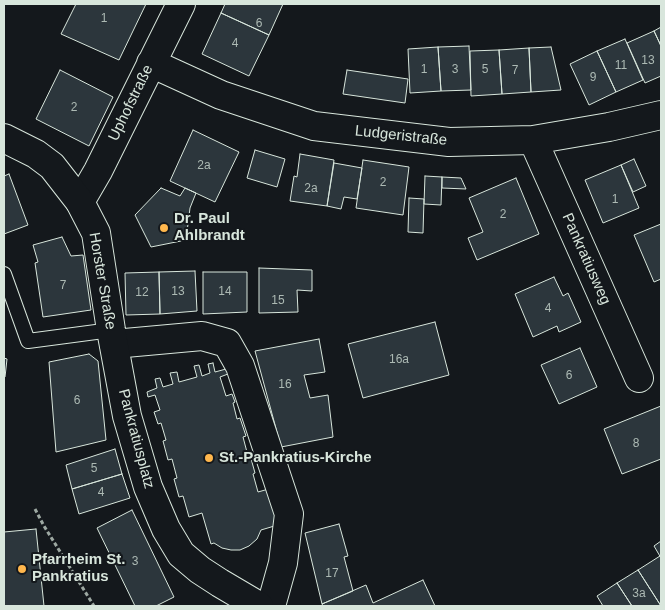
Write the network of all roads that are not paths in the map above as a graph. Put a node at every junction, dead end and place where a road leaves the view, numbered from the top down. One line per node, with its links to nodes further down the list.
1 (181, 4): 2 (street, Uphofstraße)
2 (151, 62): 5 (street, Ludgeristraße); 6 (street, Uphofstraße)
3 (661, 115): 5 (street, Ludgeristraße)
4 (4, 138): 6 (street, Horster Straße)
5 (533, 140): 9 (street, Pankratiusweg)
6 (80, 202): 8 (street, Horster Straße)
7 (4, 274): 8 (lane)
8 (112, 337): 10 (street, Pankratiusplatz); 11 (street)
9 (639, 378)
10 (259, 606)
11 (271, 606)

